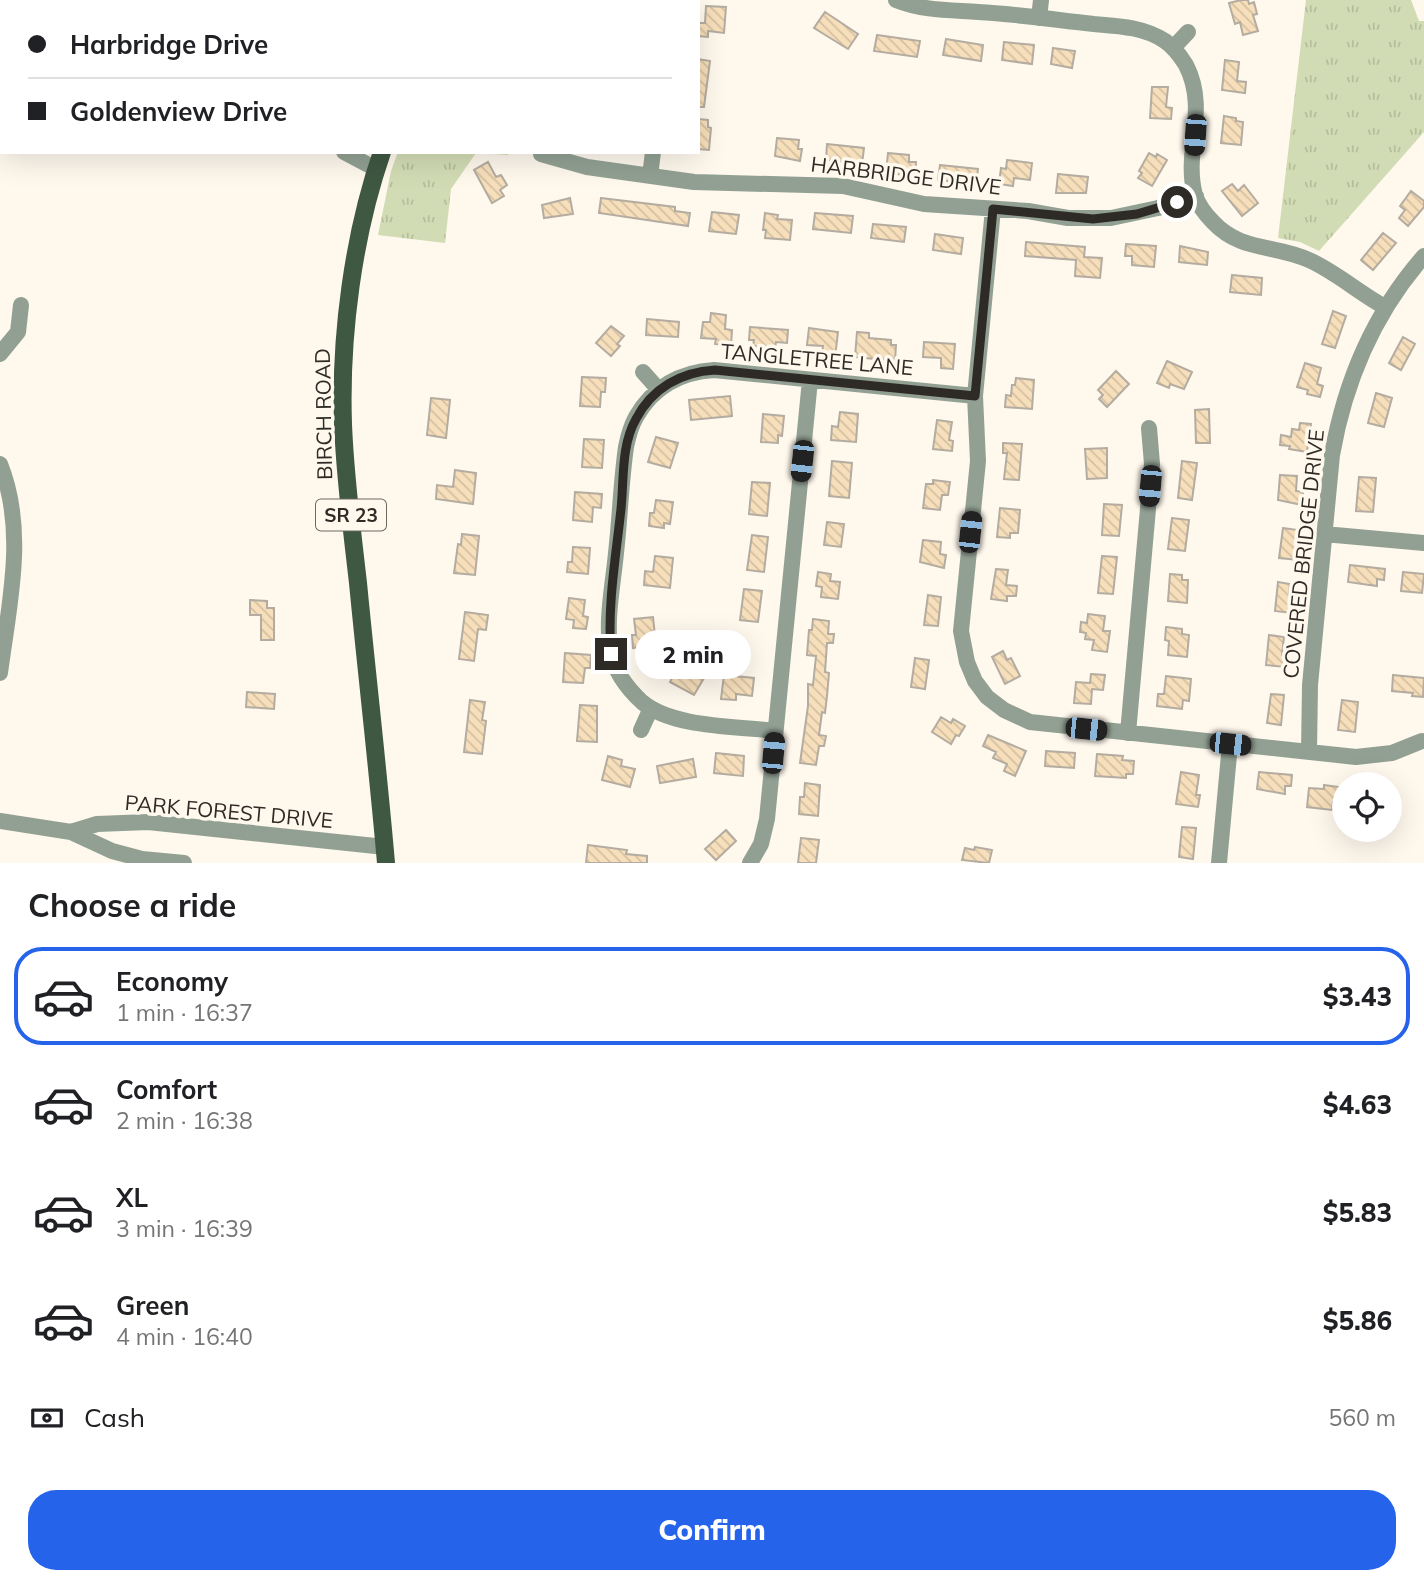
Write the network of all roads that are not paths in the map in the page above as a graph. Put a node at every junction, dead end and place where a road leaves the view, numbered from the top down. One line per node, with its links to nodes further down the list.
1 (895, 0): 3 (street)
2 (1041, 0): 3 (street)
3 (1039, 18): 5 (street)
4 (1188, 32): 5 (street)
5 (1173, 48): 11 (street)
6 (352, 154): 9 (street, BIRCH ROAD)
7 (541, 154): 10 (street, HARBRIDGE DRIVE)
8 (653, 154): 10 (street)
9 (379, 161): 35 (main road, BIRCH ROAD / SR 23)
10 (650, 176): 12 (street, HARBRIDGE DRIVE)
11 (1196, 197): 12 (street, HARBRIDGE DRIVE); 15 (street)
12 (993, 209): 20 (street)
13 (1424, 256): 15 (street, COVERED BRIDGE DRIVE)
14 (21, 305): 16 (street)
15 (1385, 307): 23 (street, COVERED BRIDGE DRIVE)
16 (0, 354)
17 (643, 372): 19 (street)
18 (810, 380): 19 (street, TANGLETREE LANE); 20 (street, TANGLETREE LANE); 28 (street)
19 (659, 390): 26 (street, TANGLETREE LANE)
20 (975, 396): 29 (street)
21 (1149, 429): 29 (street)
22 (0, 464): 25 (street)
23 (1324, 534): 24 (street); 32 (street, COVERED BRIDGE DRIVE)
24 (1424, 543)
25 (0, 673)
26 (652, 708): 27 (street); 28 (street)
27 (641, 730)
28 (775, 731): 37 (street)
29 (1128, 733): 31 (street)
30 (1422, 741): 32 (street)
31 (1230, 744): 32 (street); 38 (street)
32 (1309, 752)
33 (0, 821): 34 (street, PARK FOREST DRIVE)
34 (71, 832): 35 (street, PARK FOREST DRIVE); 36 (street, PARK FOREST DRIVE)
35 (385, 855)
36 (184, 863)
37 (750, 863)
38 (1219, 863)

